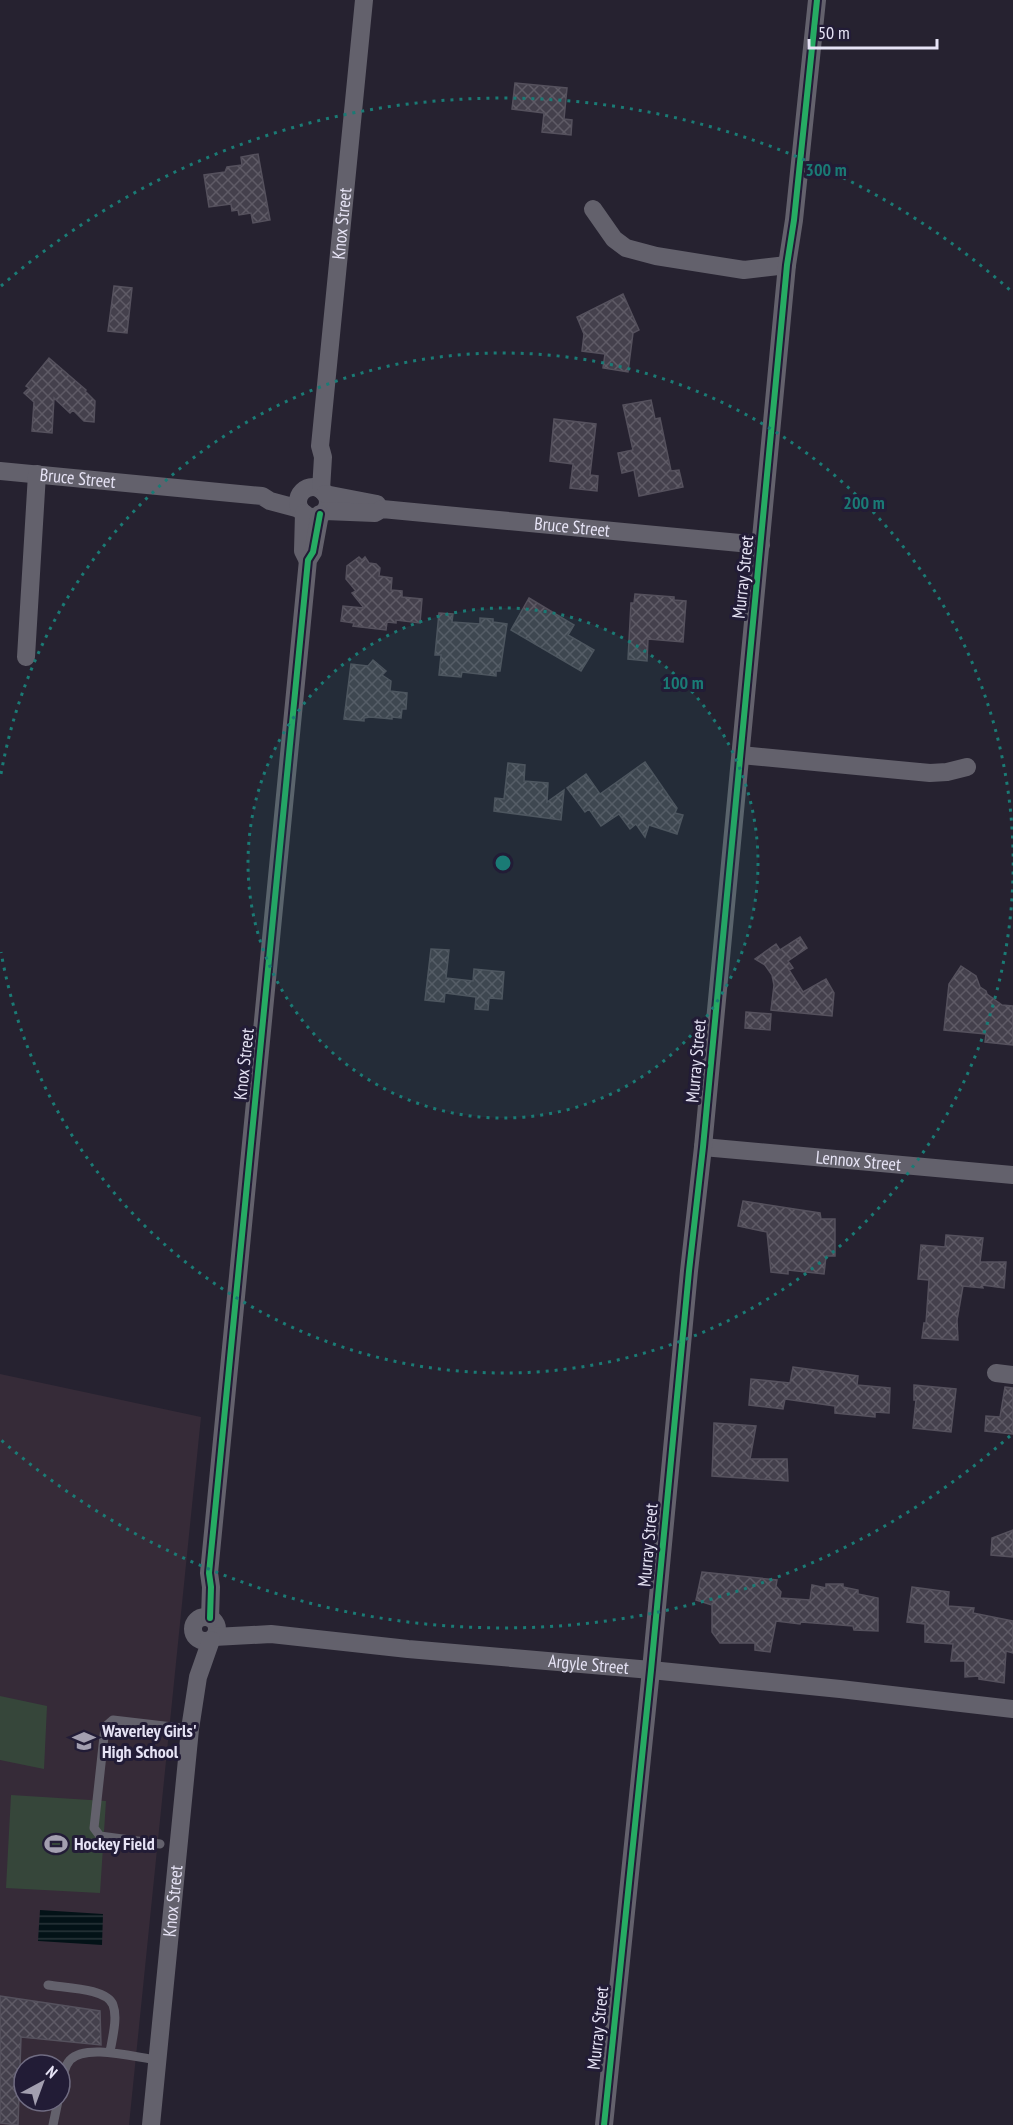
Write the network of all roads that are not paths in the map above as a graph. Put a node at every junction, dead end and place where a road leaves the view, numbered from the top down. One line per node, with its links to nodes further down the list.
1 (364, 0): 7 (street, Knox Street)
2 (817, 0): 4 (street, Murray Street)
3 (593, 209): 4 (street)
4 (787, 265): 8 (street, Murray Street)
5 (0, 471): 6 (street, Bruce Street)
6 (37, 474): 7 (street, Bruce Street); 9 (street)
7 (313, 502): 8 (street, Bruce Street); 14 (street, Knox Street)
8 (761, 545): 10 (street, Murray Street)
9 (26, 657)
10 (741, 755): 11 (street); 12 (street, Murray Street)
11 (968, 767)
12 (703, 1147): 13 (street, Lennox Street); 15 (street, Murray Street)
13 (1013, 1175)
14 (207, 1628): 15 (street, Argyle Street); 17 (street, Knox Street)
15 (651, 1670): 16 (street, Argyle Street); 24 (street, Murray Street)
16 (1013, 1709)
17 (190, 1729): 18 (lane); 22 (street, Knox Street)
18 (160, 1844)
19 (48, 1985): 20 (lane)
20 (110, 2052): 21 (lane); 22 (lane)
21 (72, 2059)
22 (158, 2060): 23 (street, Knox Street)
23 (152, 2125)
24 (604, 2125)

